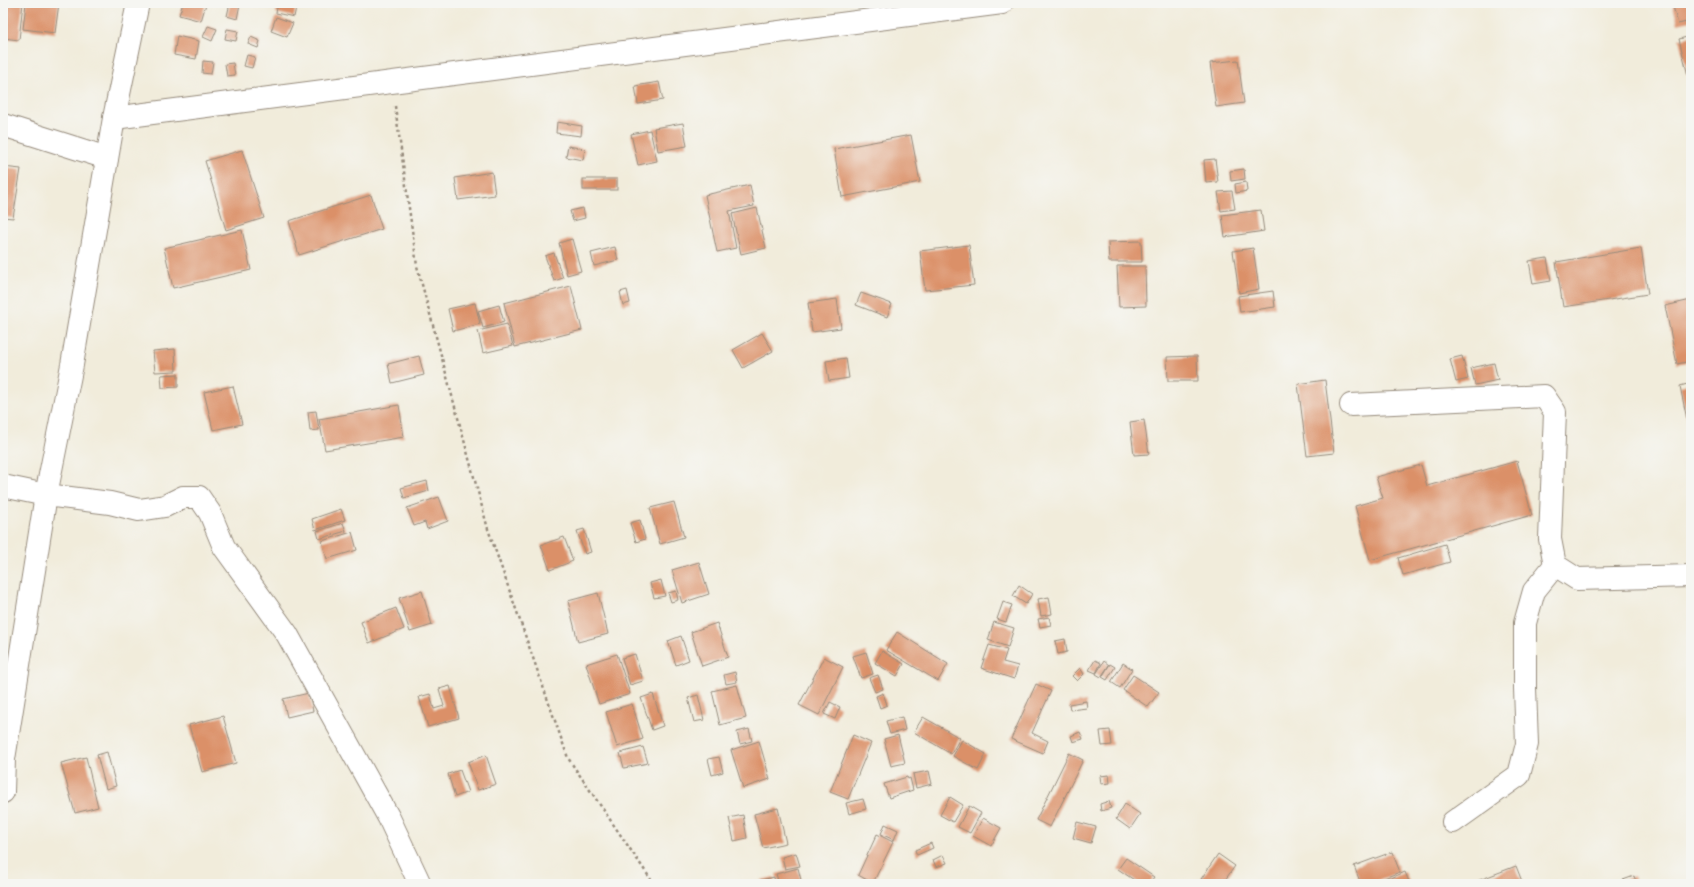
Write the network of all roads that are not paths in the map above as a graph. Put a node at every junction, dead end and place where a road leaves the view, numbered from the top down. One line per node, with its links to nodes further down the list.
1 (138, 3): 3 (street)
2 (1002, 3): 3 (street)
3 (114, 118): 5 (street)
4 (3, 125): 5 (street)
5 (107, 158): 8 (street)
6 (1351, 405): 9 (street)
7 (3, 486): 8 (street)
8 (46, 495): 11 (street); 14 (street)
9 (1555, 565): 10 (street); 13 (street)
10 (1691, 576)
11 (3, 759): 12 (street)
12 (3, 792)
13 (1453, 822)
14 (420, 884)

